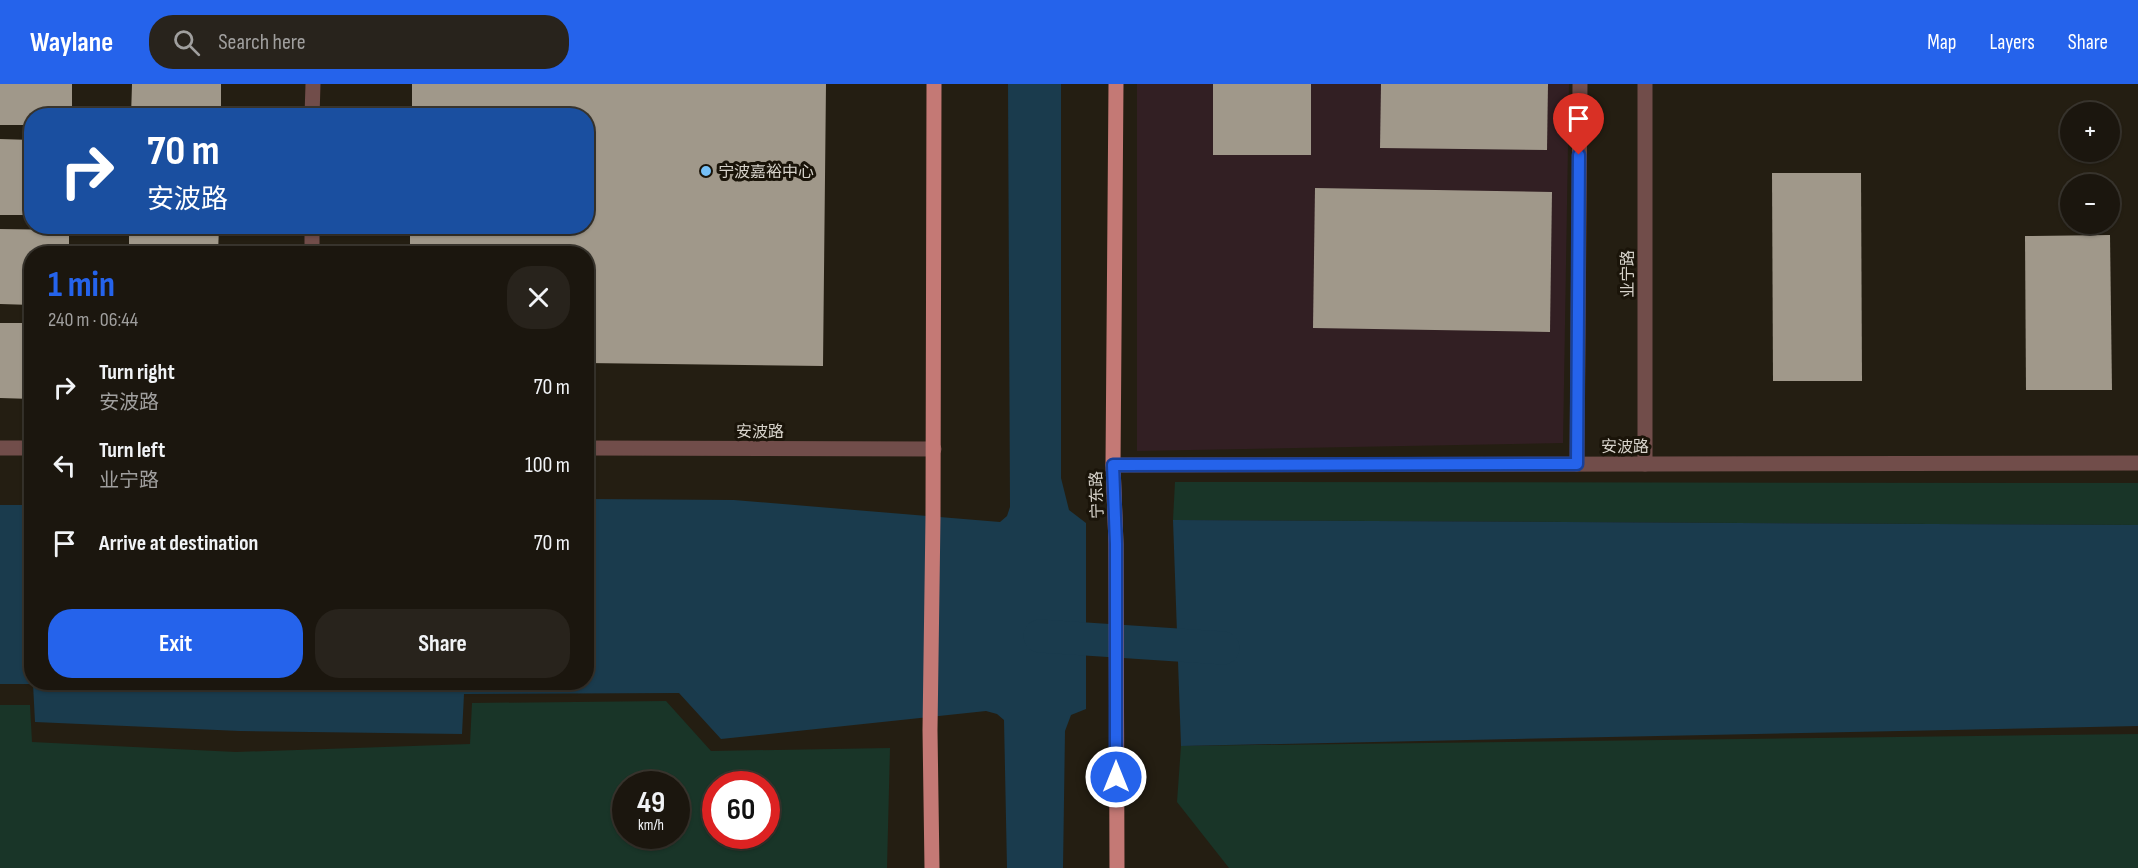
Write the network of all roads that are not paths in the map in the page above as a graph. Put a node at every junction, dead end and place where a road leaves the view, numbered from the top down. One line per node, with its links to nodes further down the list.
1 (313, 84): 6 (street)
2 (934, 84): 10 (main road)
3 (1116, 84): 14 (main road, 宁东路)
4 (1580, 84): 11 (street)
5 (1645, 84): 12 (street, 业宁路)
6 (312, 108)
7 (0, 448): 8 (street)
8 (24, 448)
9 (594, 448): 10 (street, 安波路)
10 (934, 449): 15 (main road)
11 (1577, 464): 12 (street, 安波路); 14 (street, 安波路)
12 (1645, 464): 13 (street, 安波路)
13 (2138, 464)
14 (1113, 465): 16 (main road, 宁东路)
15 (932, 868)
16 (1117, 868)

